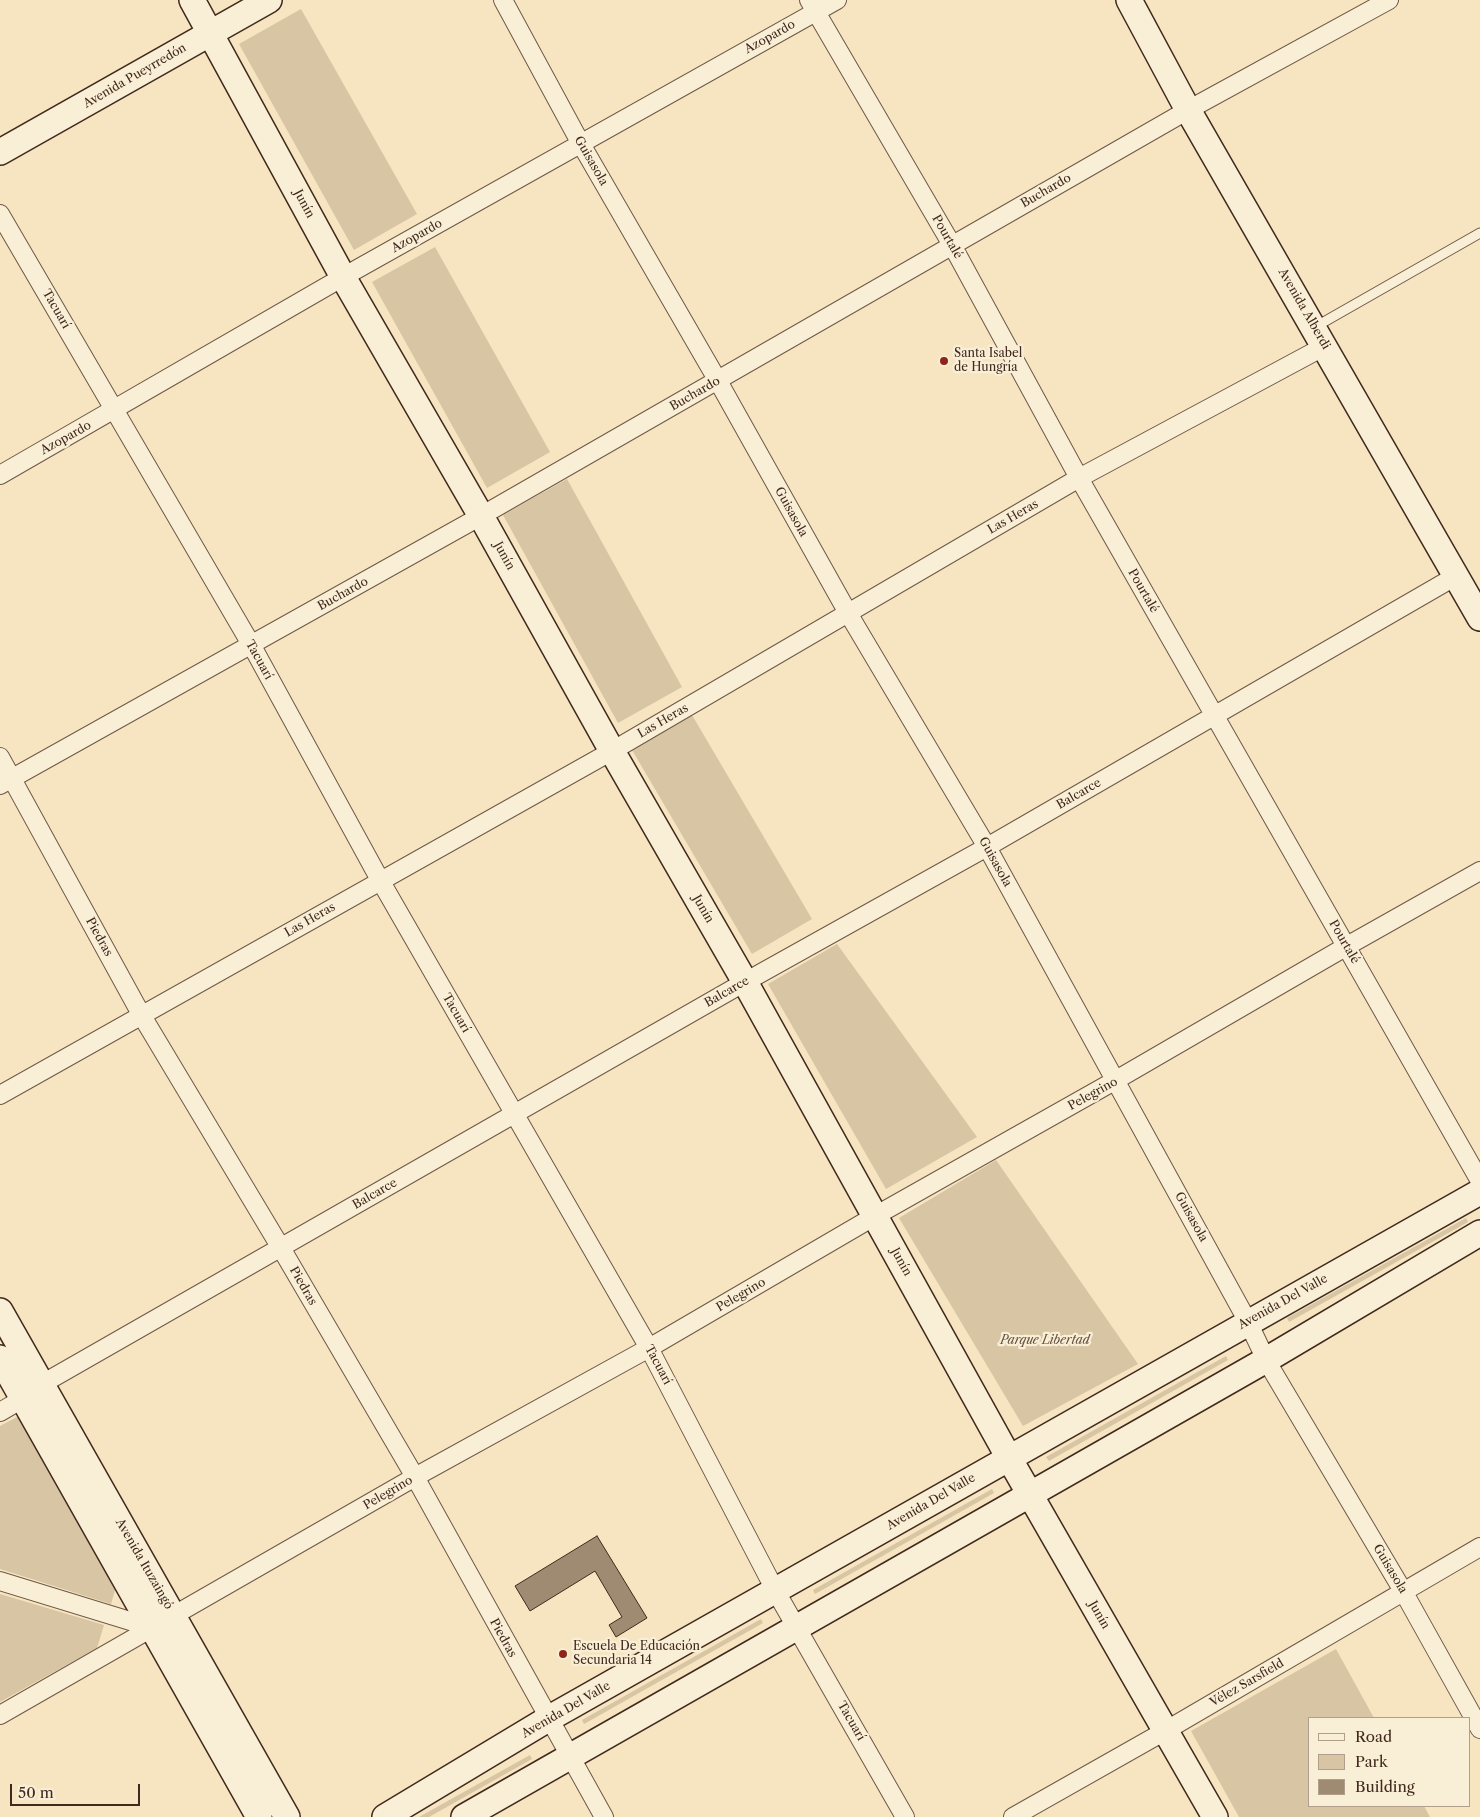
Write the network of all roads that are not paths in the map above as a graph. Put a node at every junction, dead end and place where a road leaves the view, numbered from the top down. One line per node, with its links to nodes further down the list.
1 (192, 0): 8 (main road, Junín)
2 (269, 0): 8 (main road, Avenida Pueyrredón)
3 (503, 0): 10 (street, Guisasola)
4 (837, 0): 7 (street, Azopardo)
5 (1129, 0): 9 (main road, Avenida Alberdi)
6 (1389, 0): 9 (street, Buchardo)
7 (812, 6): 10 (street, Azopardo); 14 (street, Pourtalé)
8 (211, 33): 11 (main road, Avenida Pueyrredón); 15 (main road, Junín)
9 (1188, 110): 14 (street, Buchardo); 16 (main road, Avenida Alberdi)
10 (581, 144): 15 (street, Azopardo); 17 (street, Guisasola)
11 (0, 152)
12 (0, 214): 18 (street, Tacuarí)
13 (1480, 233): 16 (lane)
14 (952, 245): 17 (street, Buchardo); 20 (street, Pourtalé)
15 (343, 277): 18 (street, Azopardo); 21 (main road, Junín)
16 (1320, 337): 20 (street, Las Heras); 22 (main road, Avenida Alberdi)
17 (718, 381): 21 (street, Buchardo); 23 (street, Guisasola)
18 (115, 410): 19 (street, Azopardo); 25 (street, Tacuarí)
19 (0, 475)
20 (1079, 478): 23 (street, Las Heras); 26 (street, Pourtalé)
21 (481, 516): 25 (street, Buchardo); 27 (main road, Junín)
22 (1456, 576): 24 (main road, Avenida Alberdi); 26 (street, Balcarce)
23 (848, 613): 27 (street, Las Heras); 30 (street, Guisasola)
24 (1480, 618)
25 (252, 646): 29 (street, Buchardo); 32 (street, Tacuarí)
26 (1214, 716): 30 (street, Balcarce); 33 (street, Pourtalé)
27 (612, 751): 32 (street, Las Heras); 34 (main road, Junín)
28 (0, 757): 29 (street, Piedras)
29 (6, 782): 35 (street, Piedras)
30 (987, 847): 34 (street, Balcarce); 36 (street, Guisasola)
31 (1480, 871): 33 (street, Pelegrino)
32 (380, 880): 35 (street, Las Heras); 38 (street, Tacuarí)
33 (1347, 946): 36 (street, Pelegrino); 39 (street, Pourtalé)
34 (745, 982): 38 (street, Balcarce); 41 (main road, Junín)
35 (142, 1016): 37 (street, Las Heras); 43 (street, Piedras)
36 (1116, 1080): 41 (street, Pelegrino); 45 (street, Guisasola)
37 (0, 1095)
38 (514, 1115): 43 (street, Balcarce); 46 (street, Tacuarí)
39 (1480, 1181)
40 (1480, 1192): 45 (main road, Avenida Del Valle)
41 (875, 1216): 46 (street, Pelegrino); 51 (main road, Junín)
42 (1480, 1233): 48 (main road)
43 (281, 1248): 49 (street, Balcarce); 52 (street, Piedras)
44 (0, 1311): 49 (main road, Avenida Ituzaingó)
45 (1248, 1322): 48 (street, Guisasola); 51 (main road, Avenida Del Valle)
46 (649, 1348): 52 (street, Pelegrino); 56 (street, Tacuarí)
47 (0, 1358): 49 (main road, Avenida Ituzaingó)
48 (1266, 1360): 53 (main road); 57 (street, Guisasola)
49 (33, 1392): 50 (street, Balcarce); 58 (main road, Avenida Ituzaingó)
50 (0, 1412)
51 (1009, 1458): 53 (main road, Junín); 56 (main road, Avenida Del Valle)
52 (415, 1477): 58 (street, Pelegrino); 61 (street, Piedras)
53 (1030, 1494): 59 (main road); 63 (main road, Junín)
54 (1480, 1546): 57 (street, Vélez Sarsfield)
55 (0, 1582): 58 (street)
56 (776, 1590): 59 (street, Tacuarí); 61 (main road, Avenida Del Valle)
57 (1404, 1591): 62 (street, Guisasola); 63 (street, Vélez Sarsfield)
58 (163, 1622): 60 (street, Pelegrino); 65 (main road, Avenida Ituzaingó); 66 (main road, Avenida Ituzaingó)
59 (798, 1627): 64 (main road); 70 (street, Tacuarí)
60 (0, 1714)
61 (548, 1720): 64 (street, Piedras); 67 (main road, Avenida Del Valle)
62 (1480, 1729)
63 (1165, 1731): 71 (street, Vélez Sarsfield); 72 (main road, Junín)
64 (569, 1757): 68 (main road); 69 (street, Piedras)
65 (259, 1817)
66 (287, 1817)
67 (385, 1817)
68 (464, 1817)
69 (604, 1817)
70 (905, 1817)
71 (1013, 1817)
72 (1215, 1817)

